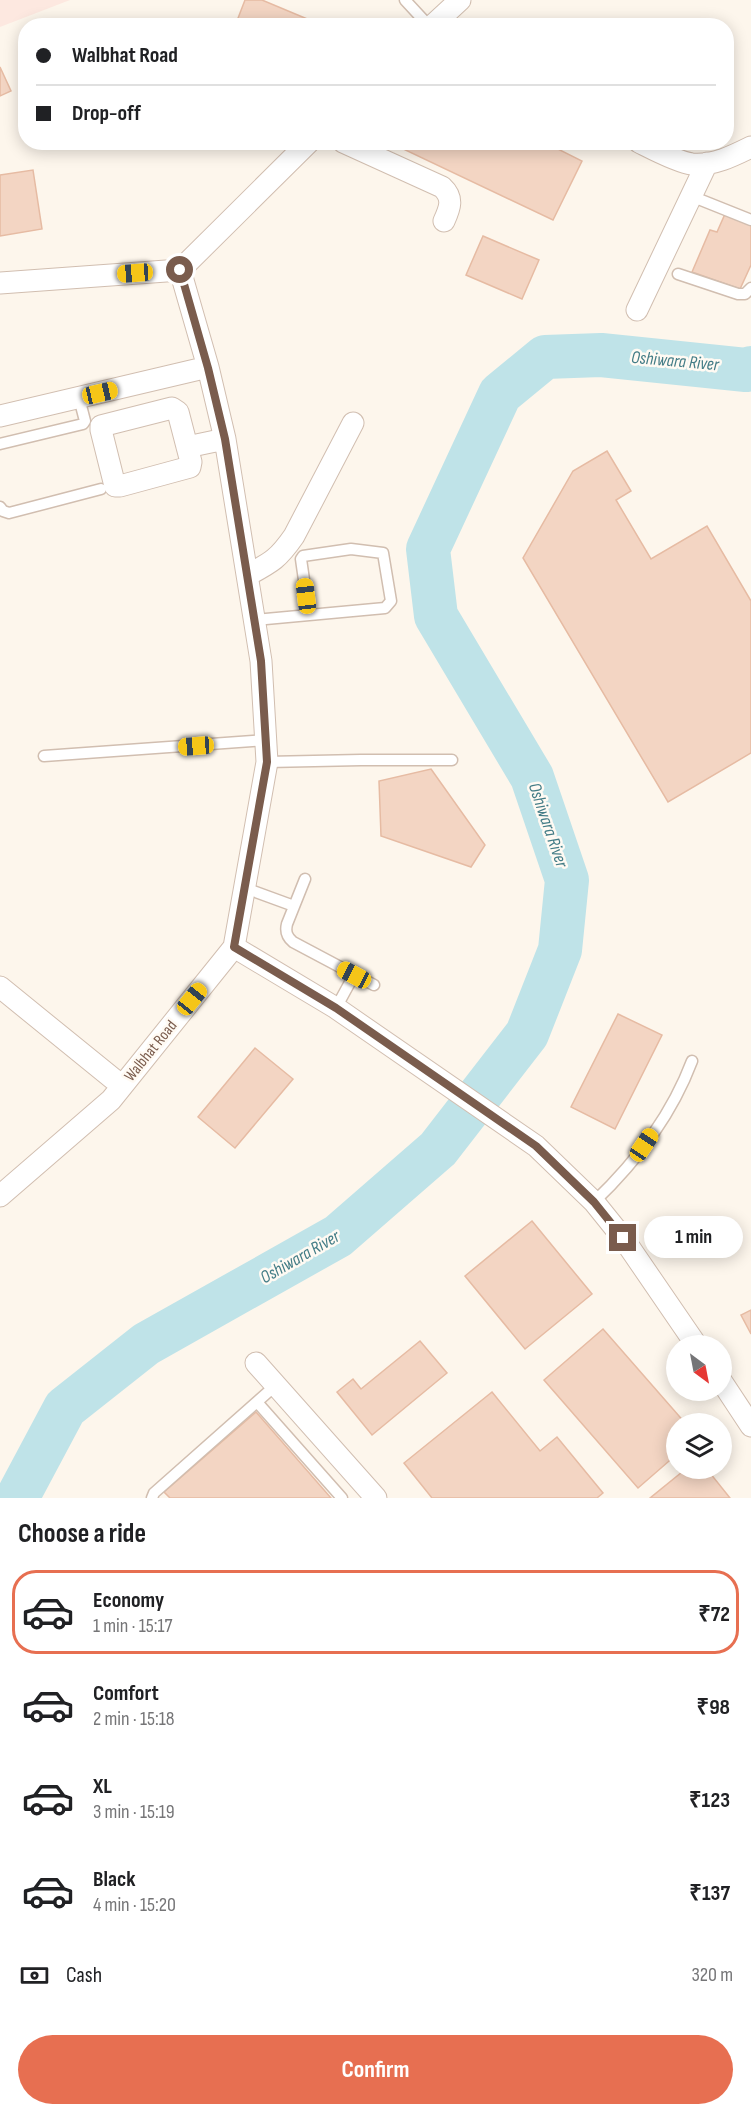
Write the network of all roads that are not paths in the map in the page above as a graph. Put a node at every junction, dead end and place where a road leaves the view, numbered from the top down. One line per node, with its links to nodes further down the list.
1 (405, 0): 3 (lane)
2 (460, 0): 4 (street)
3 (422, 18)
4 (439, 18)
5 (751, 147): 9 (street)
6 (301, 150): 13 (street)
7 (361, 150): 12 (street)
8 (658, 150): 9 (street)
9 (707, 163): 10 (street)
10 (691, 196): 11 (lane); 17 (street)
11 (751, 220)
12 (444, 221)
13 (180, 270): 15 (street); 18 (street, Walbhat Road)
14 (678, 274): 16 (lane)
15 (0, 283)
16 (751, 288)
17 (637, 310)
18 (208, 368): 19 (street); 22 (street, Walbhat Road)
19 (79, 398): 20 (street); 23 (lane)
20 (0, 416)
21 (353, 423): 27 (street)
22 (225, 439): 24 (street); 27 (street, Walbhat Road)
23 (0, 444)
24 (187, 447): 24 (street)
25 (101, 489): 26 (lane)
26 (0, 507)
27 (248, 575): 29 (street, Walbhat Road)
28 (309, 615): 28 (lane); 29 (lane)
29 (255, 620): 30 (street, Walbhat Road)
30 (266, 740): 31 (lane); 33 (street, Walbhat Road)
31 (44, 756)
32 (452, 760): 33 (lane)
33 (267, 762): 35 (street, Walbhat Road)
34 (304, 879): 36 (lane)
35 (245, 888): 36 (lane); 37 (street, Walbhat Road)
36 (294, 906): 38 (lane)
37 (234, 947): 41 (street); 43 (street, Walbhat Road)
38 (354, 975): 39 (lane); 41 (lane)
39 (374, 985)
40 (0, 987): 43 (street)
41 (336, 1008): 45 (street)
42 (692, 1061): 45 (lane)
43 (122, 1086): 44 (street, Walbhat Road)
44 (0, 1196)
45 (594, 1202): 46 (street)
46 (689, 1335)
47 (256, 1362): 48 (street)
48 (276, 1385): 50 (lane); 54 (street)
49 (732, 1397): 51 (street)
50 (257, 1402): 52 (lane); 53 (lane)
51 (751, 1426)
52 (152, 1498)
53 (342, 1498)
54 (376, 1498)

